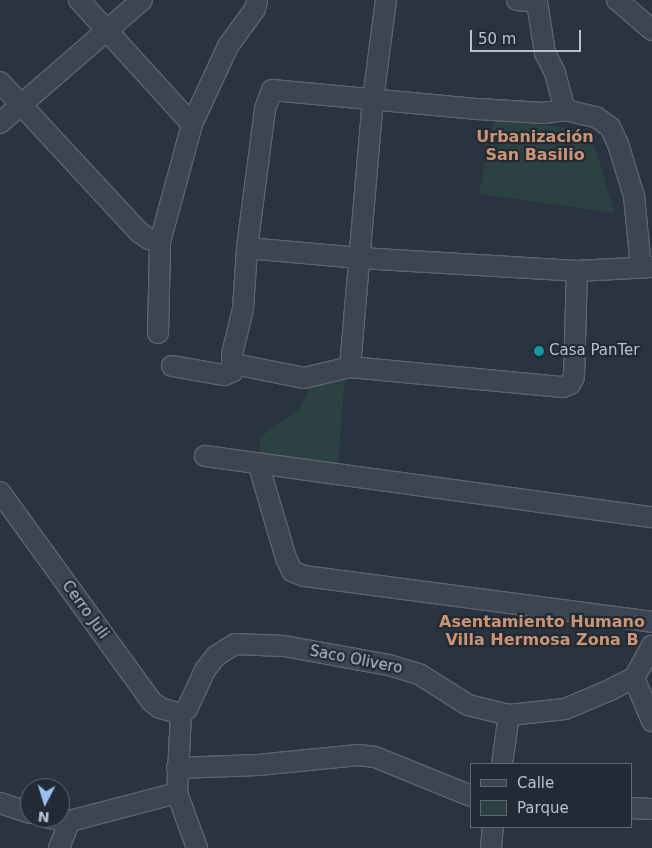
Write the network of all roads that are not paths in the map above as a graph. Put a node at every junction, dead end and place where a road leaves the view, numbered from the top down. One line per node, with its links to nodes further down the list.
1 (79, 0): 8 (street)
2 (142, 0): 8 (street)
3 (257, 0): 14 (street)
4 (386, 0): 10 (street)
5 (518, 0): 12 (street)
6 (617, 0): 7 (street)
7 (650, 26)
8 (106, 32): 11 (street); 14 (street)
9 (0, 82): 11 (street)
10 (373, 99): 12 (street); 16 (street); 17 (street)
11 (20, 107): 13 (street); 15 (street)
12 (565, 110): 18 (street)
13 (0, 123)
14 (192, 124): 15 (street)
15 (160, 242): 20 (street)
16 (247, 248): 17 (street); 21 (street)
17 (360, 258): 19 (street); 23 (street)
18 (647, 267): 19 (street)
19 (577, 271): 23 (street)
20 (158, 333)
21 (234, 364): 22 (street); 23 (street)
22 (172, 366)
23 (350, 367)
24 (205, 456): 25 (street)
25 (258, 463): 27 (street); 28 (street)
26 (0, 492): 31 (street, Cerro Juli)
27 (652, 517)
28 (652, 622)
29 (652, 646): 30 (street)
30 (634, 678): 32 (street, Saco Olivero); 33 (street)
31 (181, 714): 32 (street, Saco Olivero); 35 (street)
32 (509, 715): 34 (street)
33 (652, 721)
34 (502, 763)
35 (177, 768): 36 (street); 37 (street)
36 (177, 793): 42 (street); 46 (street)
37 (470, 796)
38 (0, 803): 41 (street)
39 (632, 808): 40 (street)
40 (652, 809)
41 (20, 810)
42 (70, 821)
43 (67, 828): 45 (street)
44 (494, 828): 47 (street)
45 (59, 848)
46 (197, 848)
47 (491, 848)

